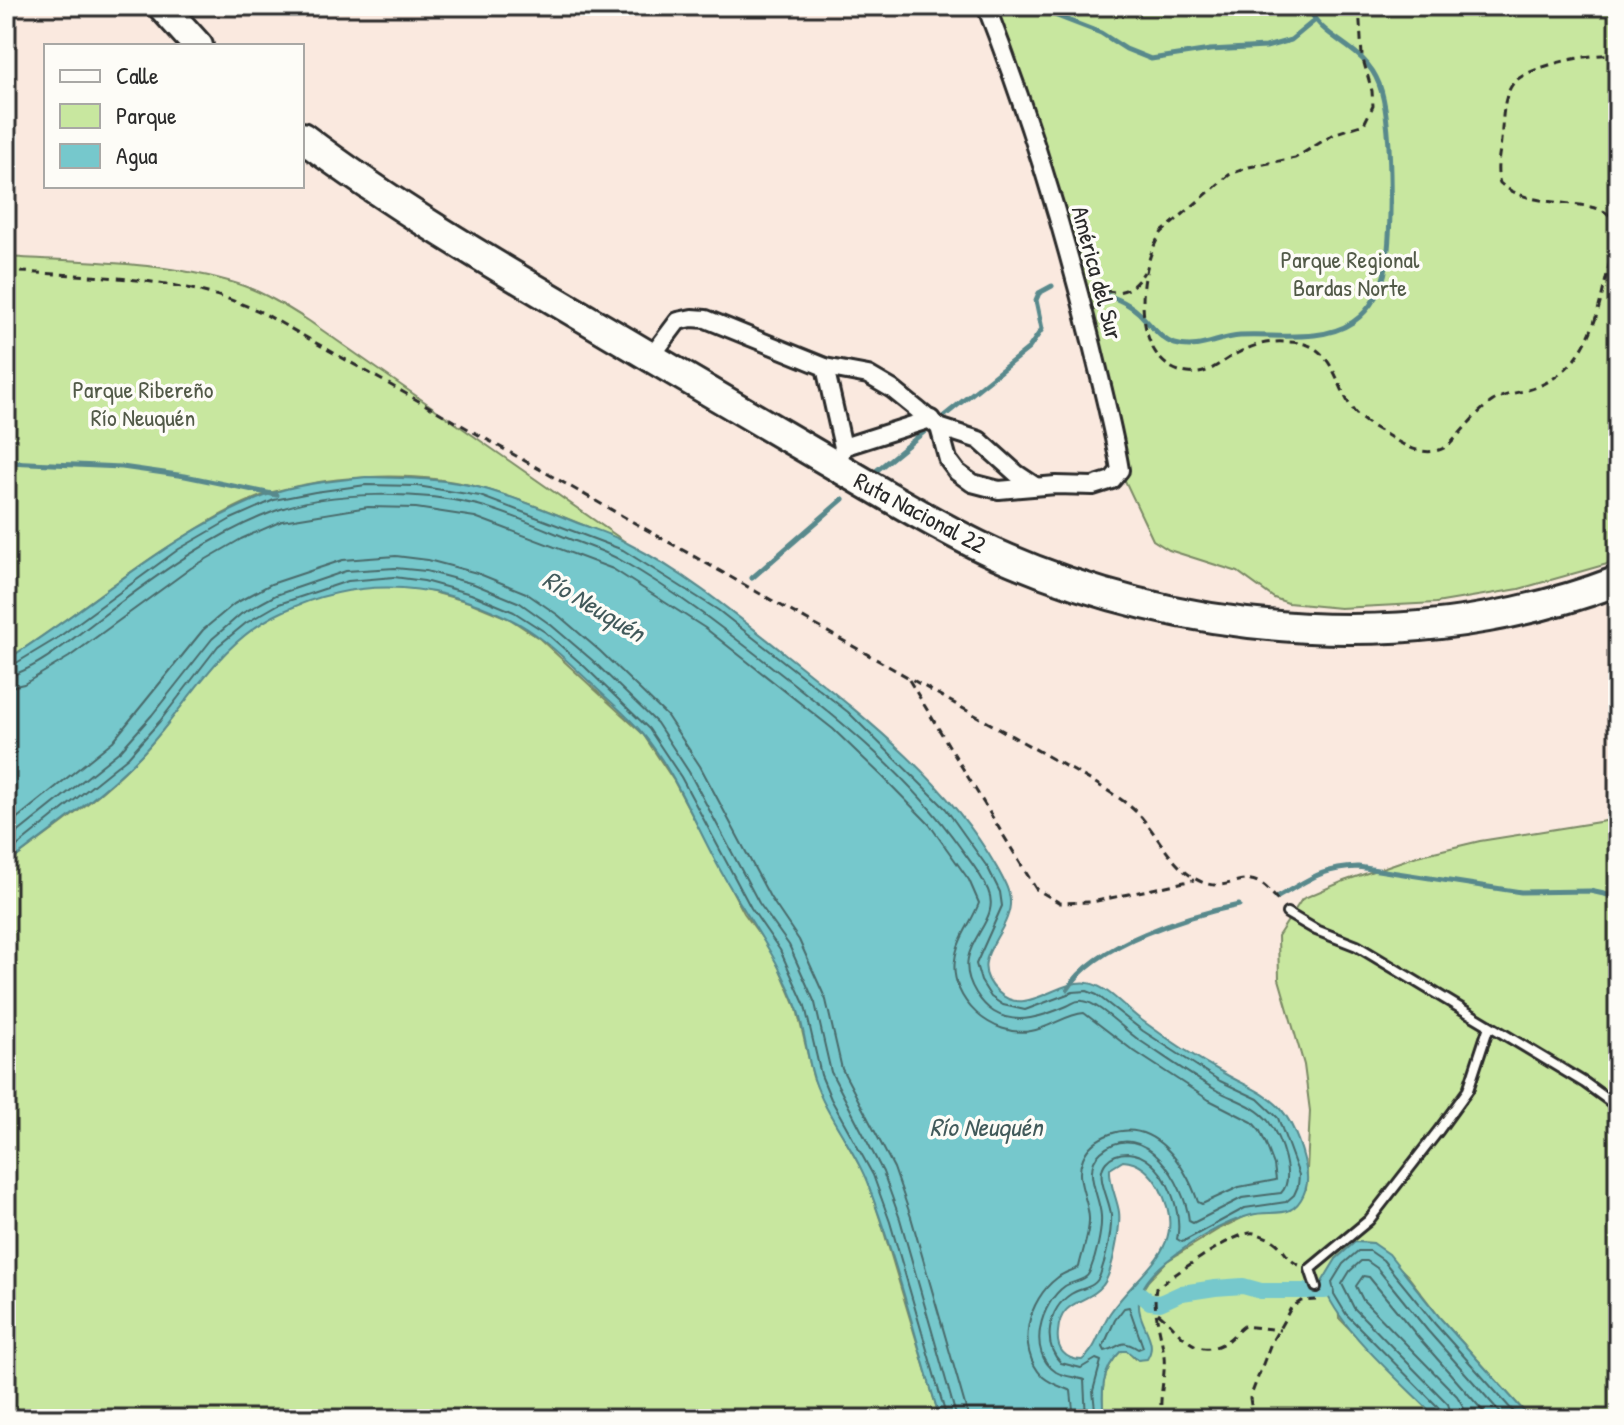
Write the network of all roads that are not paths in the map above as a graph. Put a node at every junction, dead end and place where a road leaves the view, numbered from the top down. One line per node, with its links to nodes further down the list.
1 (162, 6): 3 (highway)
2 (986, 6): 9 (street, América del Sur)
3 (196, 44)
4 (304, 138): 5 (highway, Ruta Nacional 22)
5 (651, 357): 6 (street); 8 (highway, Ruta Nacional 22)
6 (825, 367): 7 (street); 8 (street)
7 (935, 423): 8 (street); 9 (street); 9 (street, América del Sur)
8 (840, 458): 10 (highway, Ruta Nacional 22)
9 (1035, 486)
10 (1618, 581)
11 (1287, 913): 12 (lane)
12 (1489, 1026): 13 (lane); 14 (lane)
13 (1618, 1107)
14 (1316, 1287)

